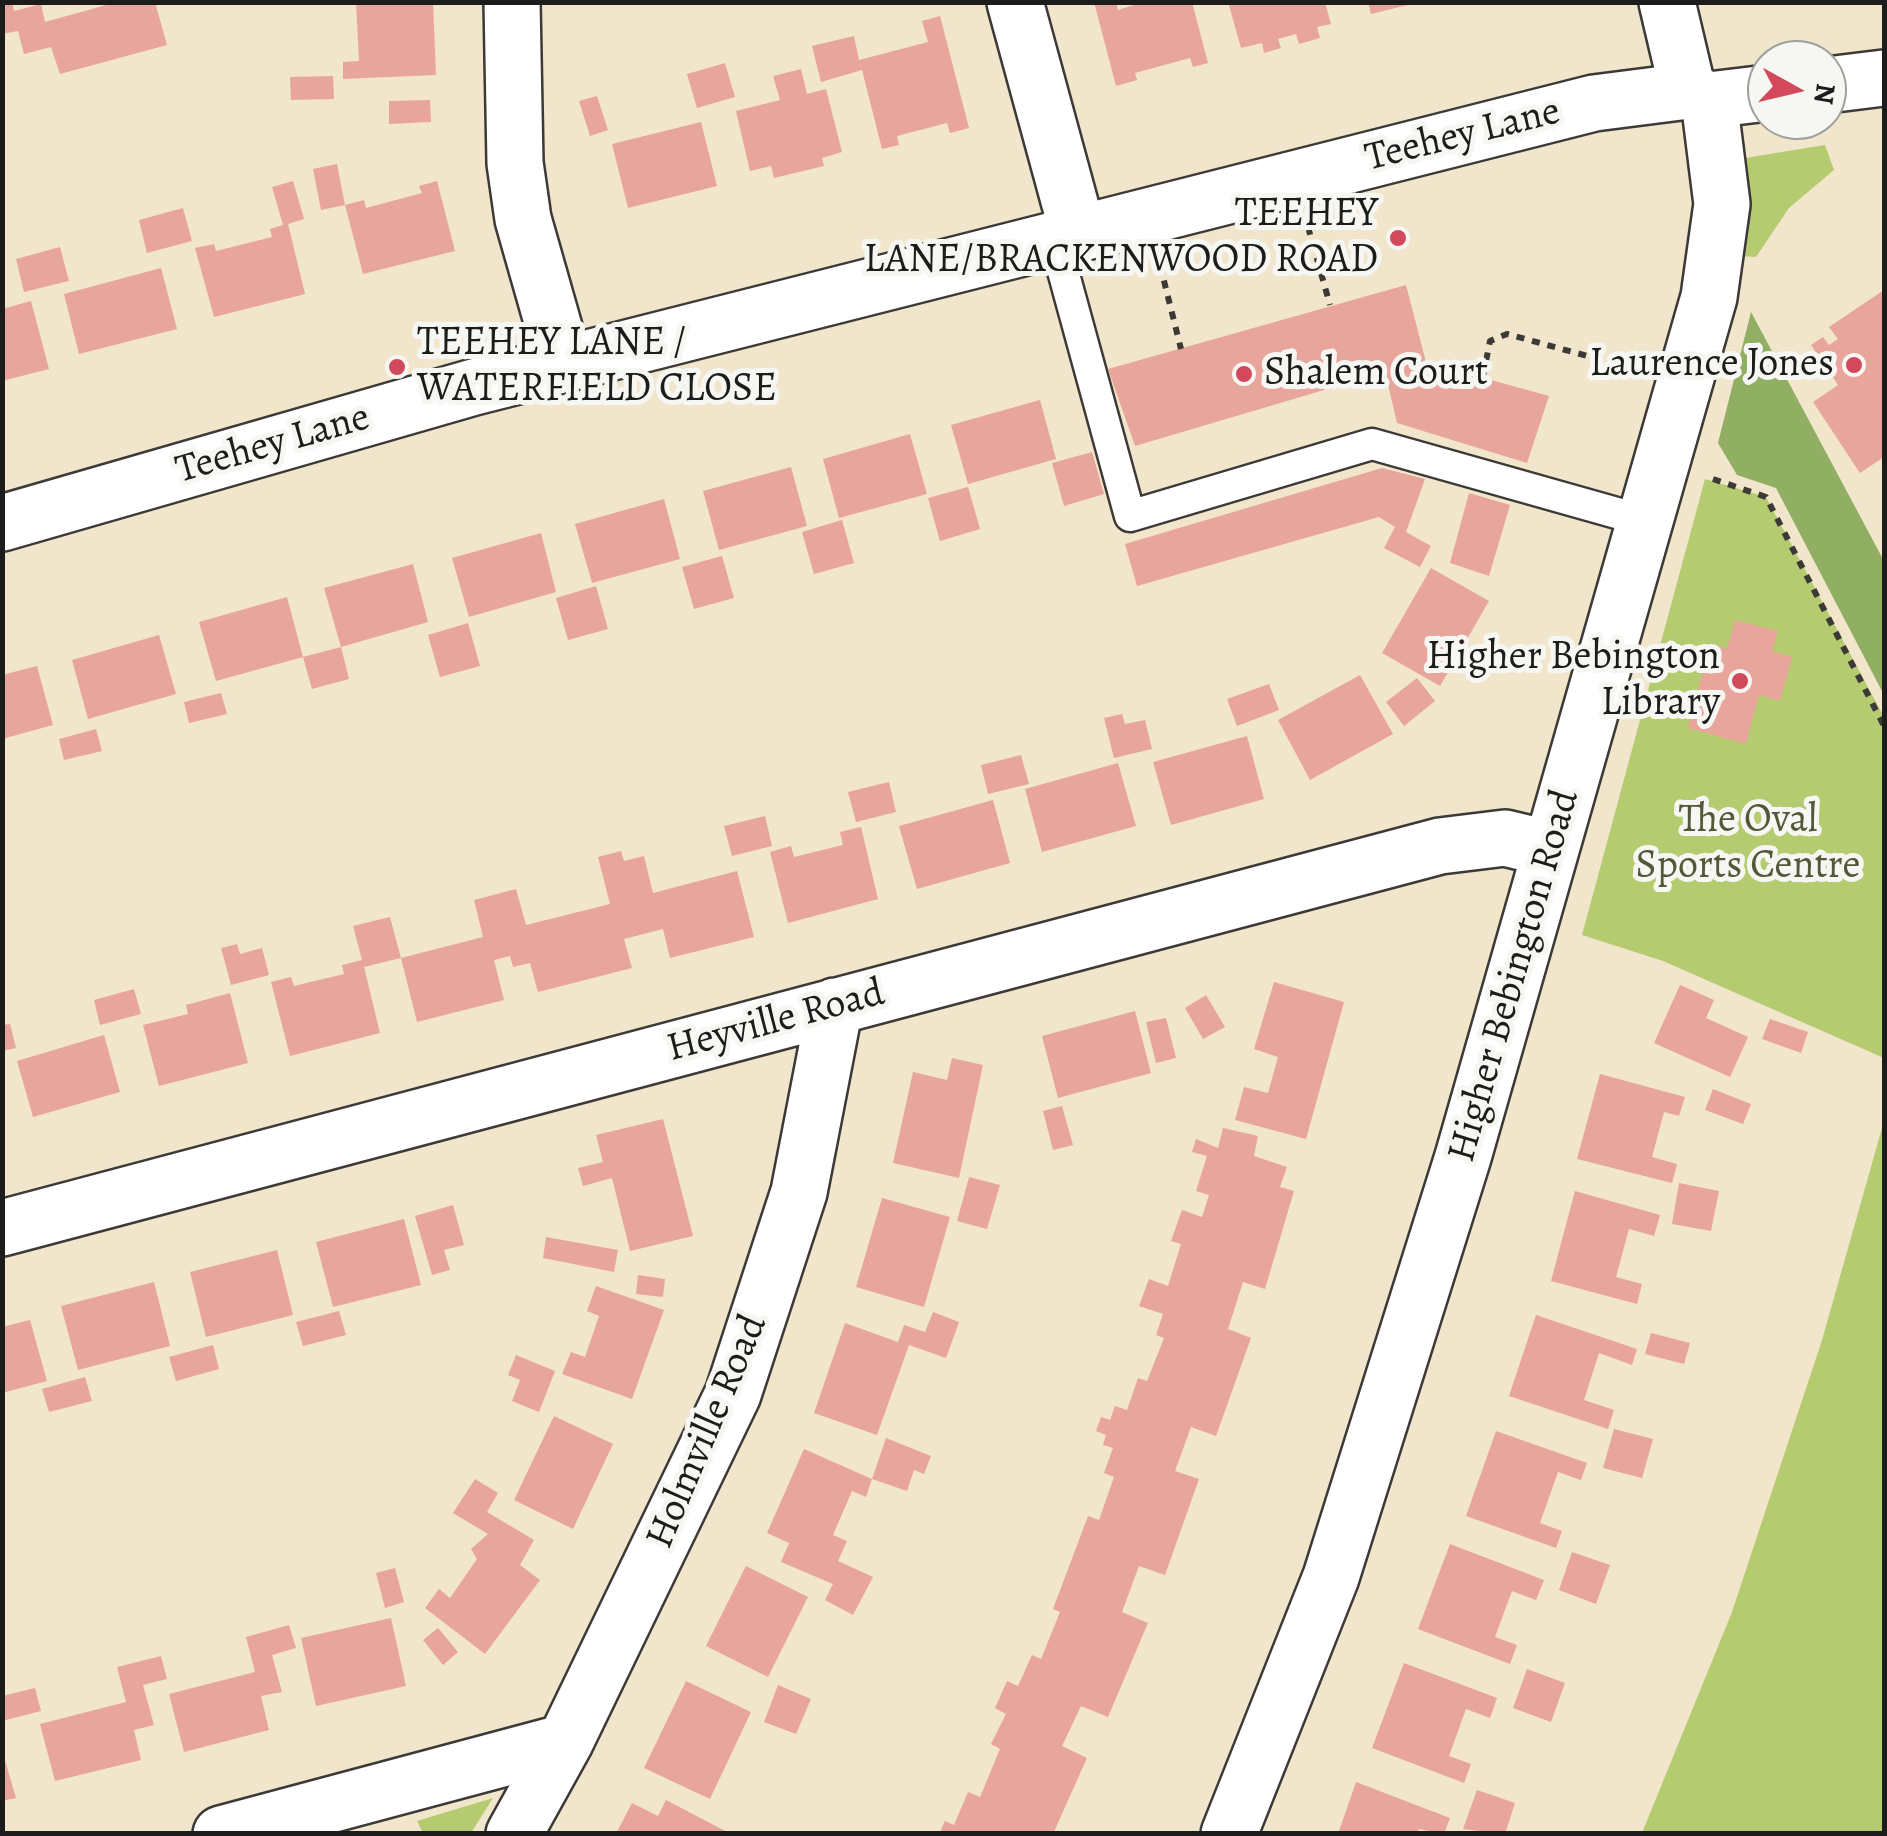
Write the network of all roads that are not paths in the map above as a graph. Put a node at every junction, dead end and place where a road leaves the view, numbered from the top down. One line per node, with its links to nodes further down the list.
1 (512, 2): 9 (street)
2 (1015, 2): 8 (street)
3 (1667, 2): 7 (street, Higher Bebington Road)
4 (1884, 78): 5 (street)
5 (1847, 83)
6 (1747, 94): 7 (street, Teehey Lane)
7 (1698, 96): 8 (street, Teehey Lane); 10 (street, Higher Bebington Road)
8 (1066, 235): 9 (street, Teehey Lane); 10 (lane)
9 (564, 364): 11 (street, Teehey Lane)
10 (1646, 520): 12 (street, Higher Bebington Road)
11 (2, 523)
12 (1551, 849): 13 (street, Heyville Road); 18 (street, Higher Bebington Road)
13 (835, 1006): 14 (street, Heyville Road); 15 (street, Holmville Road)
14 (2, 1228)
15 (565, 1742): 16 (street); 17 (street, Holmville Road)
16 (221, 1834)
17 (514, 1834)
18 (1229, 1834)

